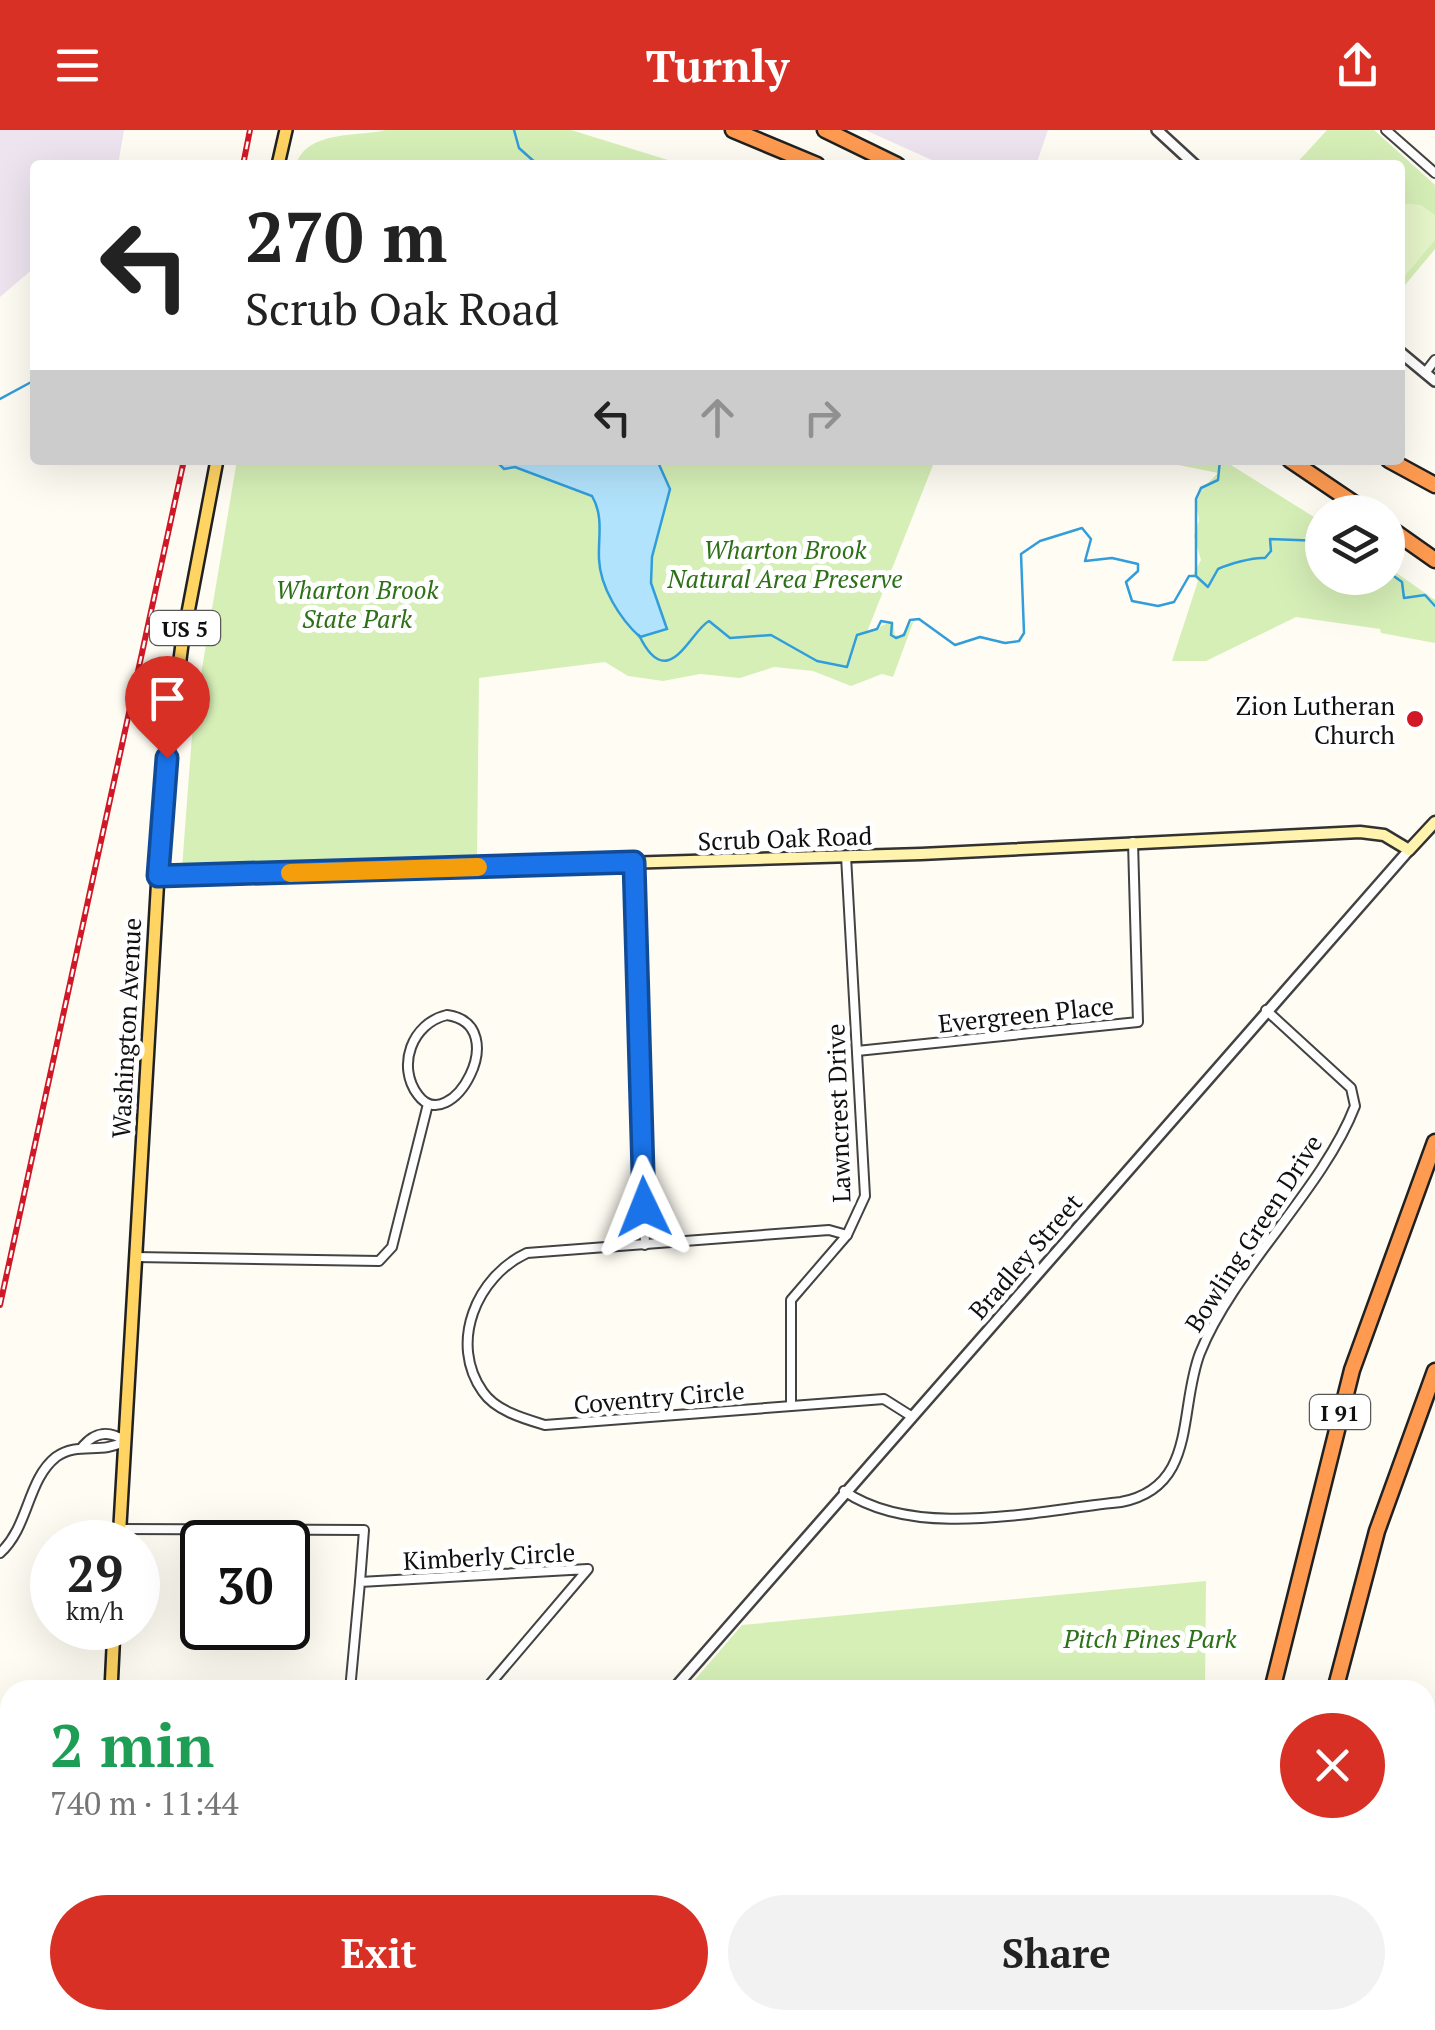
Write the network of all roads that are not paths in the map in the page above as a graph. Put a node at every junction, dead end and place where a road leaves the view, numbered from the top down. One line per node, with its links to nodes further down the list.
1 (286, 130): 6 (main road)
2 (734, 130): 7 (highway)
3 (825, 130): 8 (highway)
4 (1386, 130): 10 (street)
5 (1163, 132): 9 (street)
6 (279, 160)
7 (805, 160)
8 (887, 160)
9 (1190, 160)
10 (1435, 173)
11 (1405, 356): 13 (street)
12 (1435, 360): 13 (street)
13 (1425, 372): 14 (street)
14 (1435, 381)
15 (216, 465): 27 (main road, Washington Avenue / US 5)
16 (1297, 465): 19 (highway)
17 (1399, 465): 18 (highway)
18 (1435, 484)
19 (1342, 495)
20 (1405, 539): 21 (highway)
21 (1435, 560)
22 (1435, 822): 24 (main road)
23 (1133, 842): 24 (main road, Scrub Oak Road); 25 (main road, Scrub Oak Road); 29 (street, Evergreen Place)
24 (1409, 850): 28 (street, Bradley Street)
25 (846, 856): 26 (main road, Scrub Oak Road); 29 (street, Lawncrest Drive)
26 (634, 862): 27 (main road, Scrub Oak Road); 33 (street)
27 (158, 876): 34 (main road, Washington Avenue / US 5)
28 (1266, 1010): 37 (street, Bradley Street); 40 (street, Bowling Green Drive)
29 (857, 1051): 32 (street, Lawncrest Drive)
30 (428, 1104): 30 (street); 34 (street)
31 (1435, 1142): 50 (highway, I 91)
32 (847, 1234): 33 (street, Coventry Circle); 36 (street, Lawncrest Drive)
33 (644, 1245): 36 (street, Coventry Circle)
34 (136, 1257): 38 (main road, Washington Avenue / US 5)
35 (1435, 1371): 51 (highway)
36 (791, 1404): 37 (street, Coventry Circle)
37 (911, 1416): 40 (street, Bradley Street)
38 (125, 1440): 39 (street); 39 (street); 41 (main road, Washington Avenue / US 5)
39 (83, 1446): 43 (street)
40 (844, 1491): 49 (street, Bradley Street)
41 (120, 1520)
42 (160, 1535): 44 (street)
43 (0, 1553)
44 (360, 1582): 47 (street); 48 (street, Kimberly Circle)
45 (113, 1650): 46 (main road)
46 (111, 1680)
47 (351, 1680)
48 (494, 1680)
49 (682, 1680)
50 (1274, 1680)
51 (1338, 1680)

